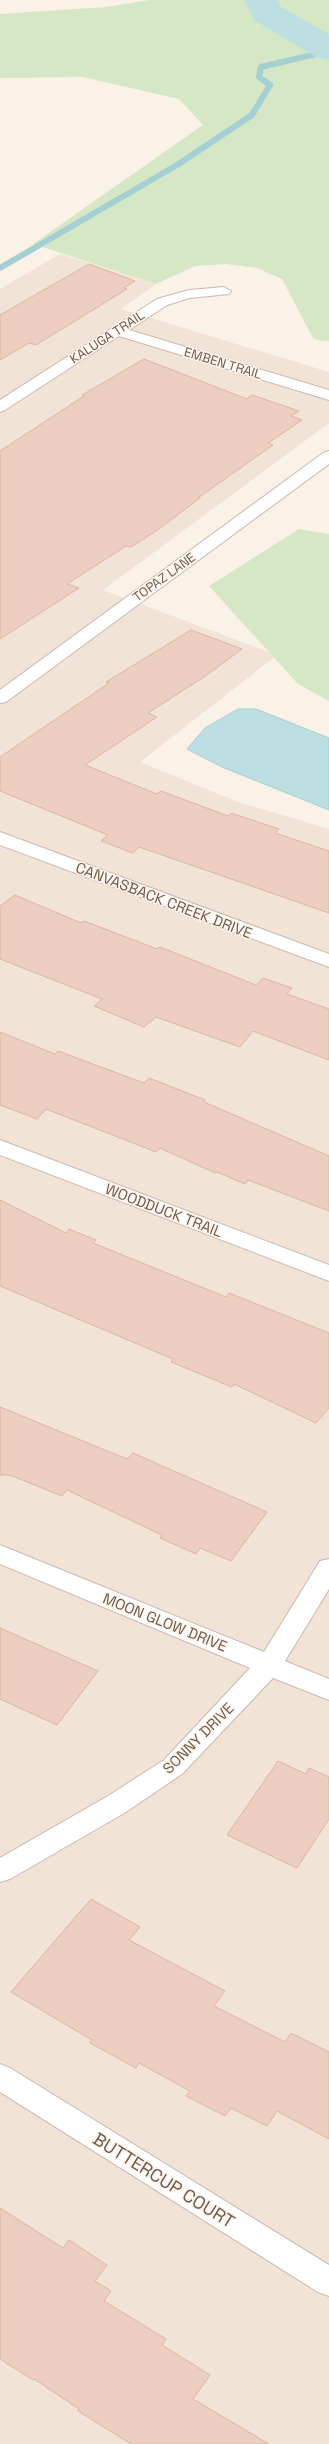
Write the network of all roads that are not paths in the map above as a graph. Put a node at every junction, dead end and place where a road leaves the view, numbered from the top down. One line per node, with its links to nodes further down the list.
1 (224, 291): 2 (street, KALUGA TRAIL)
2 (117, 331): 3 (street, EMBEN TRAIL); 4 (street, KALUGA TRAIL)
3 (329, 395)
4 (0, 407)
5 (329, 456): 6 (street, TOPAZ LANE)
6 (0, 698)
7 (0, 838): 8 (street, CANVASBACK CREEK DRIVE)
8 (329, 961)
9 (0, 1147): 10 (street, WOODDUCK TRAIL)
10 (329, 1273)
11 (0, 1554): 13 (street, MOON GLOW DRIVE)
12 (329, 1568): 13 (street, SONNY DRIVE)
13 (269, 1665): 14 (street, MOON GLOW DRIVE); 15 (street, SONNY DRIVE)
14 (329, 1690)
15 (0, 1871)
16 (0, 2077): 17 (street, BUTTERCUP COURT)
17 (329, 2282)

